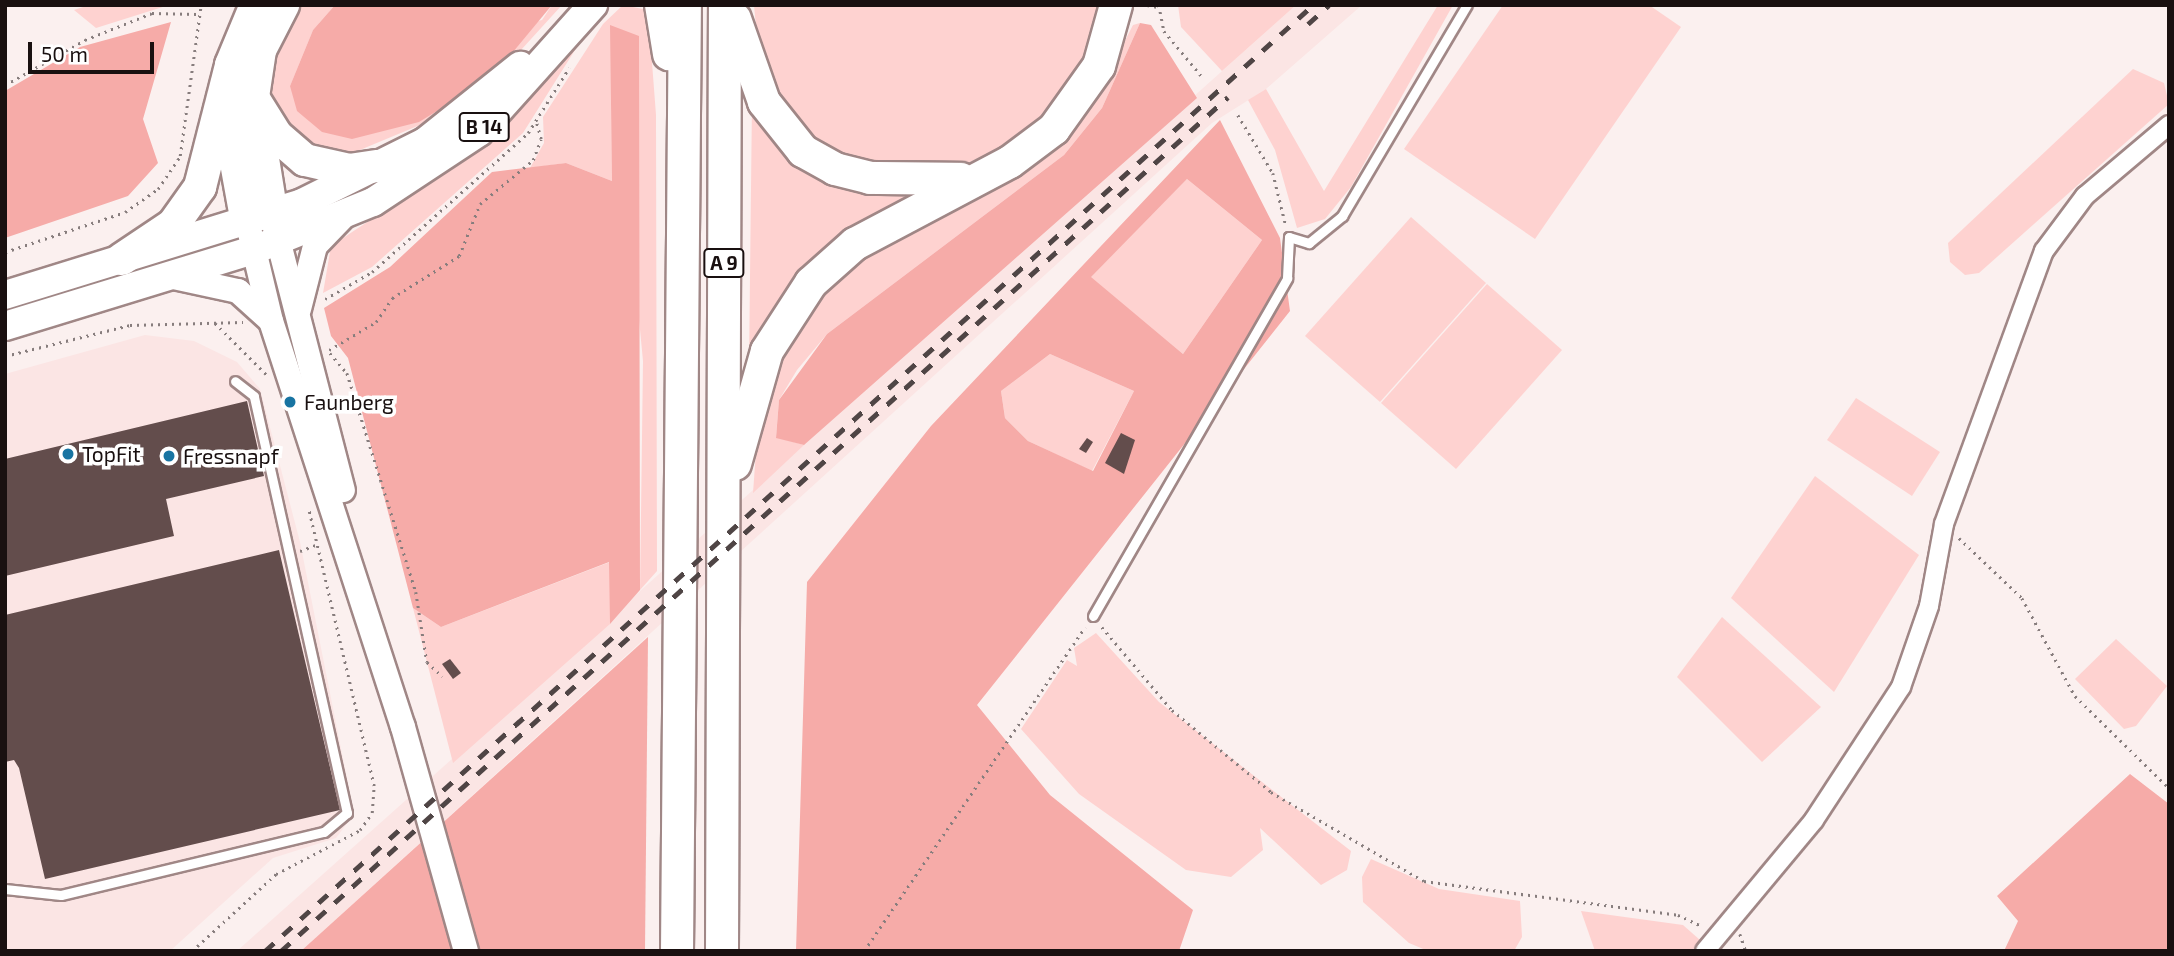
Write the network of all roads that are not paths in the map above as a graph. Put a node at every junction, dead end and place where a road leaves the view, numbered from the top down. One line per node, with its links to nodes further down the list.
1 (256, 5): 11 (highway)
2 (283, 5): 11 (highway)
3 (572, 5): 13 (main road, B 14)
4 (593, 5): 16 (main road, B 14)
5 (661, 5): 14 (highway)
6 (685, 5): 14 (highway, A 9)
7 (724, 5): 25 (highway, A 9)
8 (731, 5): 15 (highway)
9 (1116, 5): 15 (highway)
10 (1467, 5): 26 (lane)
11 (240, 92): 13 (highway); 17 (highway); 18 (highway)
12 (2169, 125): 32 (street)
13 (378, 166): 17 (main road, B 14)
14 (684, 167): 30 (highway, A 9)
15 (986, 174): 25 (highway)
16 (347, 214): 17 (main road, B 14); 22 (main road)
17 (262, 232): 18 (main road, B 14); 19 (main road, B 14); 21 (main road); 22 (main road)
18 (122, 259): 20 (main road, B 14)
19 (169, 276): 21 (main road); 23 (main road, B 14)
20 (5, 295)
21 (259, 321): 27 (main road)
22 (297, 324): 27 (main road)
23 (5, 326)
24 (235, 381): 28 (lane)
25 (723, 520): 31 (highway, A 9)
26 (1093, 616)
27 (402, 727): 29 (main road)
28 (5, 889)
29 (467, 951)
30 (677, 951)
31 (722, 951)
32 (1704, 951)

